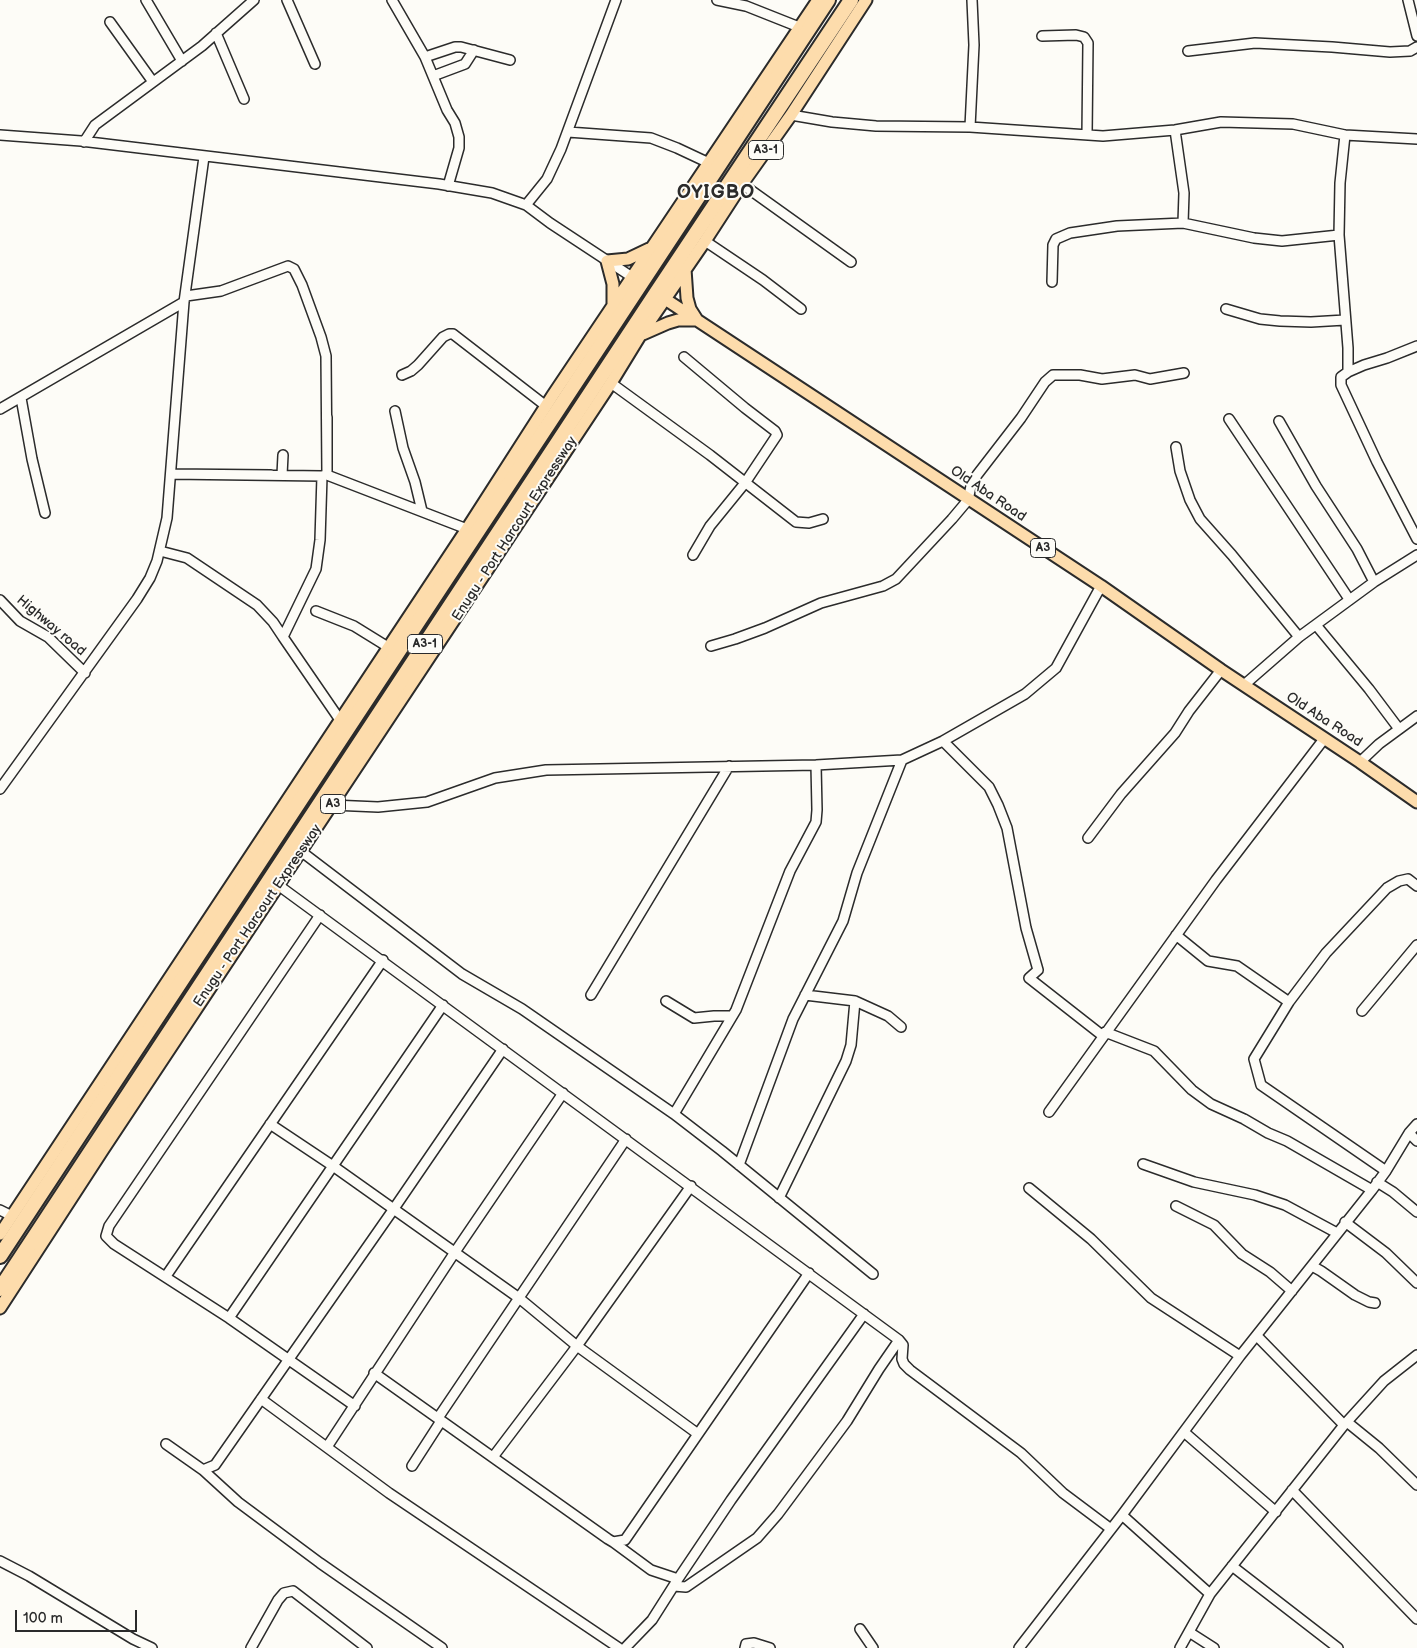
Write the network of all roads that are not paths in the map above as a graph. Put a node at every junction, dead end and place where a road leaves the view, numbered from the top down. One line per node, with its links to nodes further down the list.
1 (146, 0): 23 (street)
2 (287, 0): 24 (street)
3 (392, 0): 21 (street)
4 (616, 0): 31 (street)
5 (717, 0): 14 (street)
6 (818, 0): 14 (main road)
7 (828, 0): 129 (highway, Enugu - Port Harcourt Expressway / A3-1)
8 (851, 0): 131 (highway, Enugu - Port Harcourt Expressway / A3-1)
9 (866, 0): 28 (main road, Enugu - Port Harcourt Expressway / A3-1)
10 (972, 0): 29 (street)
11 (1408, 0): 17 (street)
12 (250, 1): 15 (street)
13 (110, 22): 26 (street)
14 (799, 27): 38 (main road)
15 (216, 33): 23 (street); 27 (street)
16 (1042, 36): 33 (street)
17 (1417, 36)
18 (1417, 47): 20 (street)
19 (474, 50): 21 (street); 22 (street); 25 (street)
20 (1188, 51)
21 (425, 57): 25 (street)
22 (510, 60)
23 (182, 61): 26 (street)
24 (314, 64)
25 (433, 76): 40 (street)
26 (153, 82): 36 (street)
27 (244, 99)
28 (791, 114): 29 (street); 39 (main road, Enugu - Port Harcourt Expressway / A3-1)
29 (970, 127): 33 (street)
30 (1175, 130): 33 (street); 34 (street); 42 (street)
31 (568, 132): 38 (street); 41 (street)
32 (0, 135): 36 (street)
33 (1087, 135)
34 (1345, 135): 35 (street); 43 (street)
35 (1417, 139)
36 (84, 142): 37 (street)
37 (204, 157): 40 (street); 51 (street)
38 (709, 163): 45 (main road)
39 (742, 184): 44 (main road, Enugu - Port Harcourt Expressway / A3-1); 47 (street)
40 (448, 186): 41 (street)
41 (526, 205): 46 (street)
42 (1183, 223): 43 (street); 50 (street)
43 (1339, 235): 57 (street)
44 (705, 241): 48 (main road, Enugu - Port Harcourt Expressway / A3-1); 54 (street)
45 (652, 247): 46 (main road); 49 (main road)
46 (607, 261): 49 (street); 53 (main road)
47 (851, 262)
48 (685, 269): 52 (main road, Enugu - Port Harcourt Expressway / A3-1); 56 (main road)
49 (632, 277): 53 (main road)
50 (1052, 282)
51 (185, 299): 65 (street); 73 (street); 75 (street)
52 (665, 299): 56 (main road, Old Aba Road / A3); 58 (main road, Enugu - Port Harcourt Expressway / A3)
53 (613, 306): 66 (main road)
54 (802, 309)
55 (1226, 309): 57 (street)
56 (697, 320): 58 (main road); 77 (main road, Old Aba Road / A3)
57 (1345, 320): 61 (street)
58 (641, 334): 64 (main road, Enugu - Port Harcourt Expressway / A3)
59 (1417, 346): 61 (street)
60 (684, 357): 76 (street)
61 (1348, 372): 82 (street)
62 (1184, 373): 77 (street)
63 (402, 375): 66 (street)
64 (612, 383): 76 (street); 110 (main road, Enugu - Port Harcourt Expressway / A3)
65 (21, 398): 67 (street); 79 (street)
66 (546, 406): 81 (main road)
67 (0, 409)
68 (395, 411): 78 (street)
69 (1229, 419): 89 (street)
70 (1279, 421): 86 (street)
71 (1176, 447): 93 (street)
72 (282, 455): 74 (street)
73 (171, 474): 74 (street); 83 (street)
74 (282, 475): 75 (street)
75 (324, 476): 78 (street); 92 (street)
76 (745, 483): 80 (street); 84 (street)
77 (968, 500): 87 (main road, Old Aba Road / A3); 94 (street)
78 (422, 511): 81 (street)
79 (45, 514)
80 (823, 519)
81 (467, 529): 95 (main road)
82 (1417, 539)
83 (160, 551): 92 (street); 97 (street)
84 (693, 555)
85 (1417, 555): 86 (street)
86 (1374, 582): 89 (street)
87 (1101, 586): 96 (main road, Old Aba Road / A3); 103 (street)
88 (0, 600): 97 (street, Highway road)
89 (1349, 600): 91 (street)
90 (316, 610): 95 (street)
91 (1316, 625): 93 (street); 101 (street)
92 (283, 637): 100 (street)
93 (1299, 637): 98 (street)
94 (711, 646)
95 (388, 647): 100 (main road)
96 (1221, 670): 98 (main road, Old Aba Road / A3); 111 (street)
97 (85, 672): 108 (street)
98 (1244, 685): 102 (main road, Old Aba Road / A3)
99 (1417, 716): 101 (street)
100 (340, 720): 152 (main road)
101 (1399, 729): 105 (street)
102 (1324, 738): 105 (main road, Old Aba Road / A3); 116 (street)
103 (943, 741): 104 (street); 128 (street)
104 (902, 760): 106 (street); 120 (street)
105 (1360, 762): 109 (main road, Old Aba Road / A3)
106 (816, 765): 107 (street); 126 (street)
107 (729, 766): 110 (street); 119 (street)
108 (1, 786)
109 (1417, 802)
110 (332, 805): 112 (main road, Enugu - Port Harcourt Expressway / A3)
111 (1088, 838)
112 (302, 852): 113 (main road, Enugu - Port Harcourt Expressway / A3); 134 (street)
113 (278, 885): 115 (street); 167 (main road, Enugu - Port Harcourt Expressway / A3)
114 (1417, 886): 123 (street)
115 (320, 915): 118 (street); 161 (street)
116 (1176, 935): 123 (street); 128 (street)
117 (1417, 945): 125 (street)
118 (383, 960): 124 (street); 135 (street)
119 (591, 995)
120 (805, 995): 122 (street); 141 (street)
121 (666, 1001): 126 (street)
122 (855, 1001): 127 (street); 147 (street)
123 (1289, 1002): 143 (street)
124 (443, 1005): 130 (street); 142 (street)
125 (1362, 1011)
126 (731, 1016): 134 (street)
127 (901, 1027)
128 (1104, 1034): 133 (street); 145 (street)
129 (136, 1048): 131 (highway); 157 (highway, Enugu - Port Harcourt Expressway / A3-1)
130 (503, 1049): 132 (street); 150 (street)
131 (152, 1059): 163 (highway, Enugu - Port Harcourt Expressway / A3-1)
132 (563, 1093): 138 (street); 156 (street)
133 (1049, 1112)
134 (674, 1114): 141 (street)
135 (270, 1124): 142 (street); 161 (street)
136 (1417, 1124): 137 (street)
137 (1408, 1133): 139 (street); 143 (street)
138 (626, 1140): 144 (street); 165 (street)
139 (1417, 1141)
140 (1143, 1164): 154 (street)
141 (739, 1165): 147 (street)
142 (333, 1166): 150 (street); 169 (street)
143 (1386, 1171): 145 (street)
144 (691, 1186): 159 (street); 172 (street)
145 (1374, 1186): 151 (street); 153 (street)
146 (1029, 1188): 174 (street)
147 (779, 1198): 160 (street)
148 (1176, 1206): 164 (street)
149 (0, 1210): 152 (street)
150 (393, 1210): 156 (street); 175 (street)
151 (1417, 1212)
152 (12, 1216): 155 (main road)
153 (1345, 1222): 154 (street); 162 (street)
154 (1337, 1233): 158 (street)
155 (0, 1234)
156 (455, 1252): 165 (street); 176 (street)
157 (0, 1256)
158 (1312, 1266): 164 (street); 166 (street)
159 (809, 1273): 168 (street); 182 (street)
160 (873, 1274)
161 (166, 1276): 169 (street)
162 (1417, 1283)
163 (0, 1289)
164 (1292, 1291): 170 (street)
165 (519, 1298): 172 (street); 179 (street)
166 (1375, 1303)
167 (0, 1308)
168 (864, 1314): 171 (street); 196 (street)
169 (230, 1318): 175 (street)
170 (1257, 1336): 174 (street); 180 (street)
171 (899, 1340): 192 (street); 196 (street)
172 (577, 1346): 182 (street); 185 (street)
173 (1417, 1355): 180 (street)
174 (1240, 1356): 181 (street)
175 (290, 1359): 177 (street); 178 (street)
176 (374, 1373): 178 (street); 179 (street)
177 (261, 1399): 184 (street); 187 (street)
178 (355, 1406): 184 (street)
179 (440, 1420): 185 (street); 186 (street)
180 (1345, 1423): 188 (street); 189 (street)
181 (1184, 1432): 190 (street); 191 (street)
182 (698, 1434): 193 (street)
183 (166, 1444): 187 (street)
184 (327, 1447): 205 (street)
185 (493, 1457): 193 (street)
186 (412, 1466)
187 (203, 1470): 204 (street)
188 (1417, 1485)
189 (1292, 1490): 190 (street); 198 (street)
190 (1276, 1512): 195 (street)
191 (1122, 1515): 192 (street); 197 (street)
192 (1111, 1529): 210 (street)
193 (614, 1542): 196 (street)
194 (0, 1562): 202 (street)
195 (1232, 1566): 197 (street); 213 (street)
196 (676, 1582): 206 (street)
197 (1210, 1594): 200 (street)
198 (1417, 1619)
199 (860, 1629): 209 (street)
200 (1189, 1632): 211 (street); 212 (street)
201 (361, 1646): 203 (street)
202 (152, 1648)
203 (251, 1648)
204 (442, 1648)
205 (619, 1648)
206 (625, 1648)
207 (745, 1648): 208 (street)
208 (770, 1648)
209 (873, 1648)
210 (1019, 1648)
211 (1180, 1648)
212 (1214, 1648)
213 (1338, 1648)

